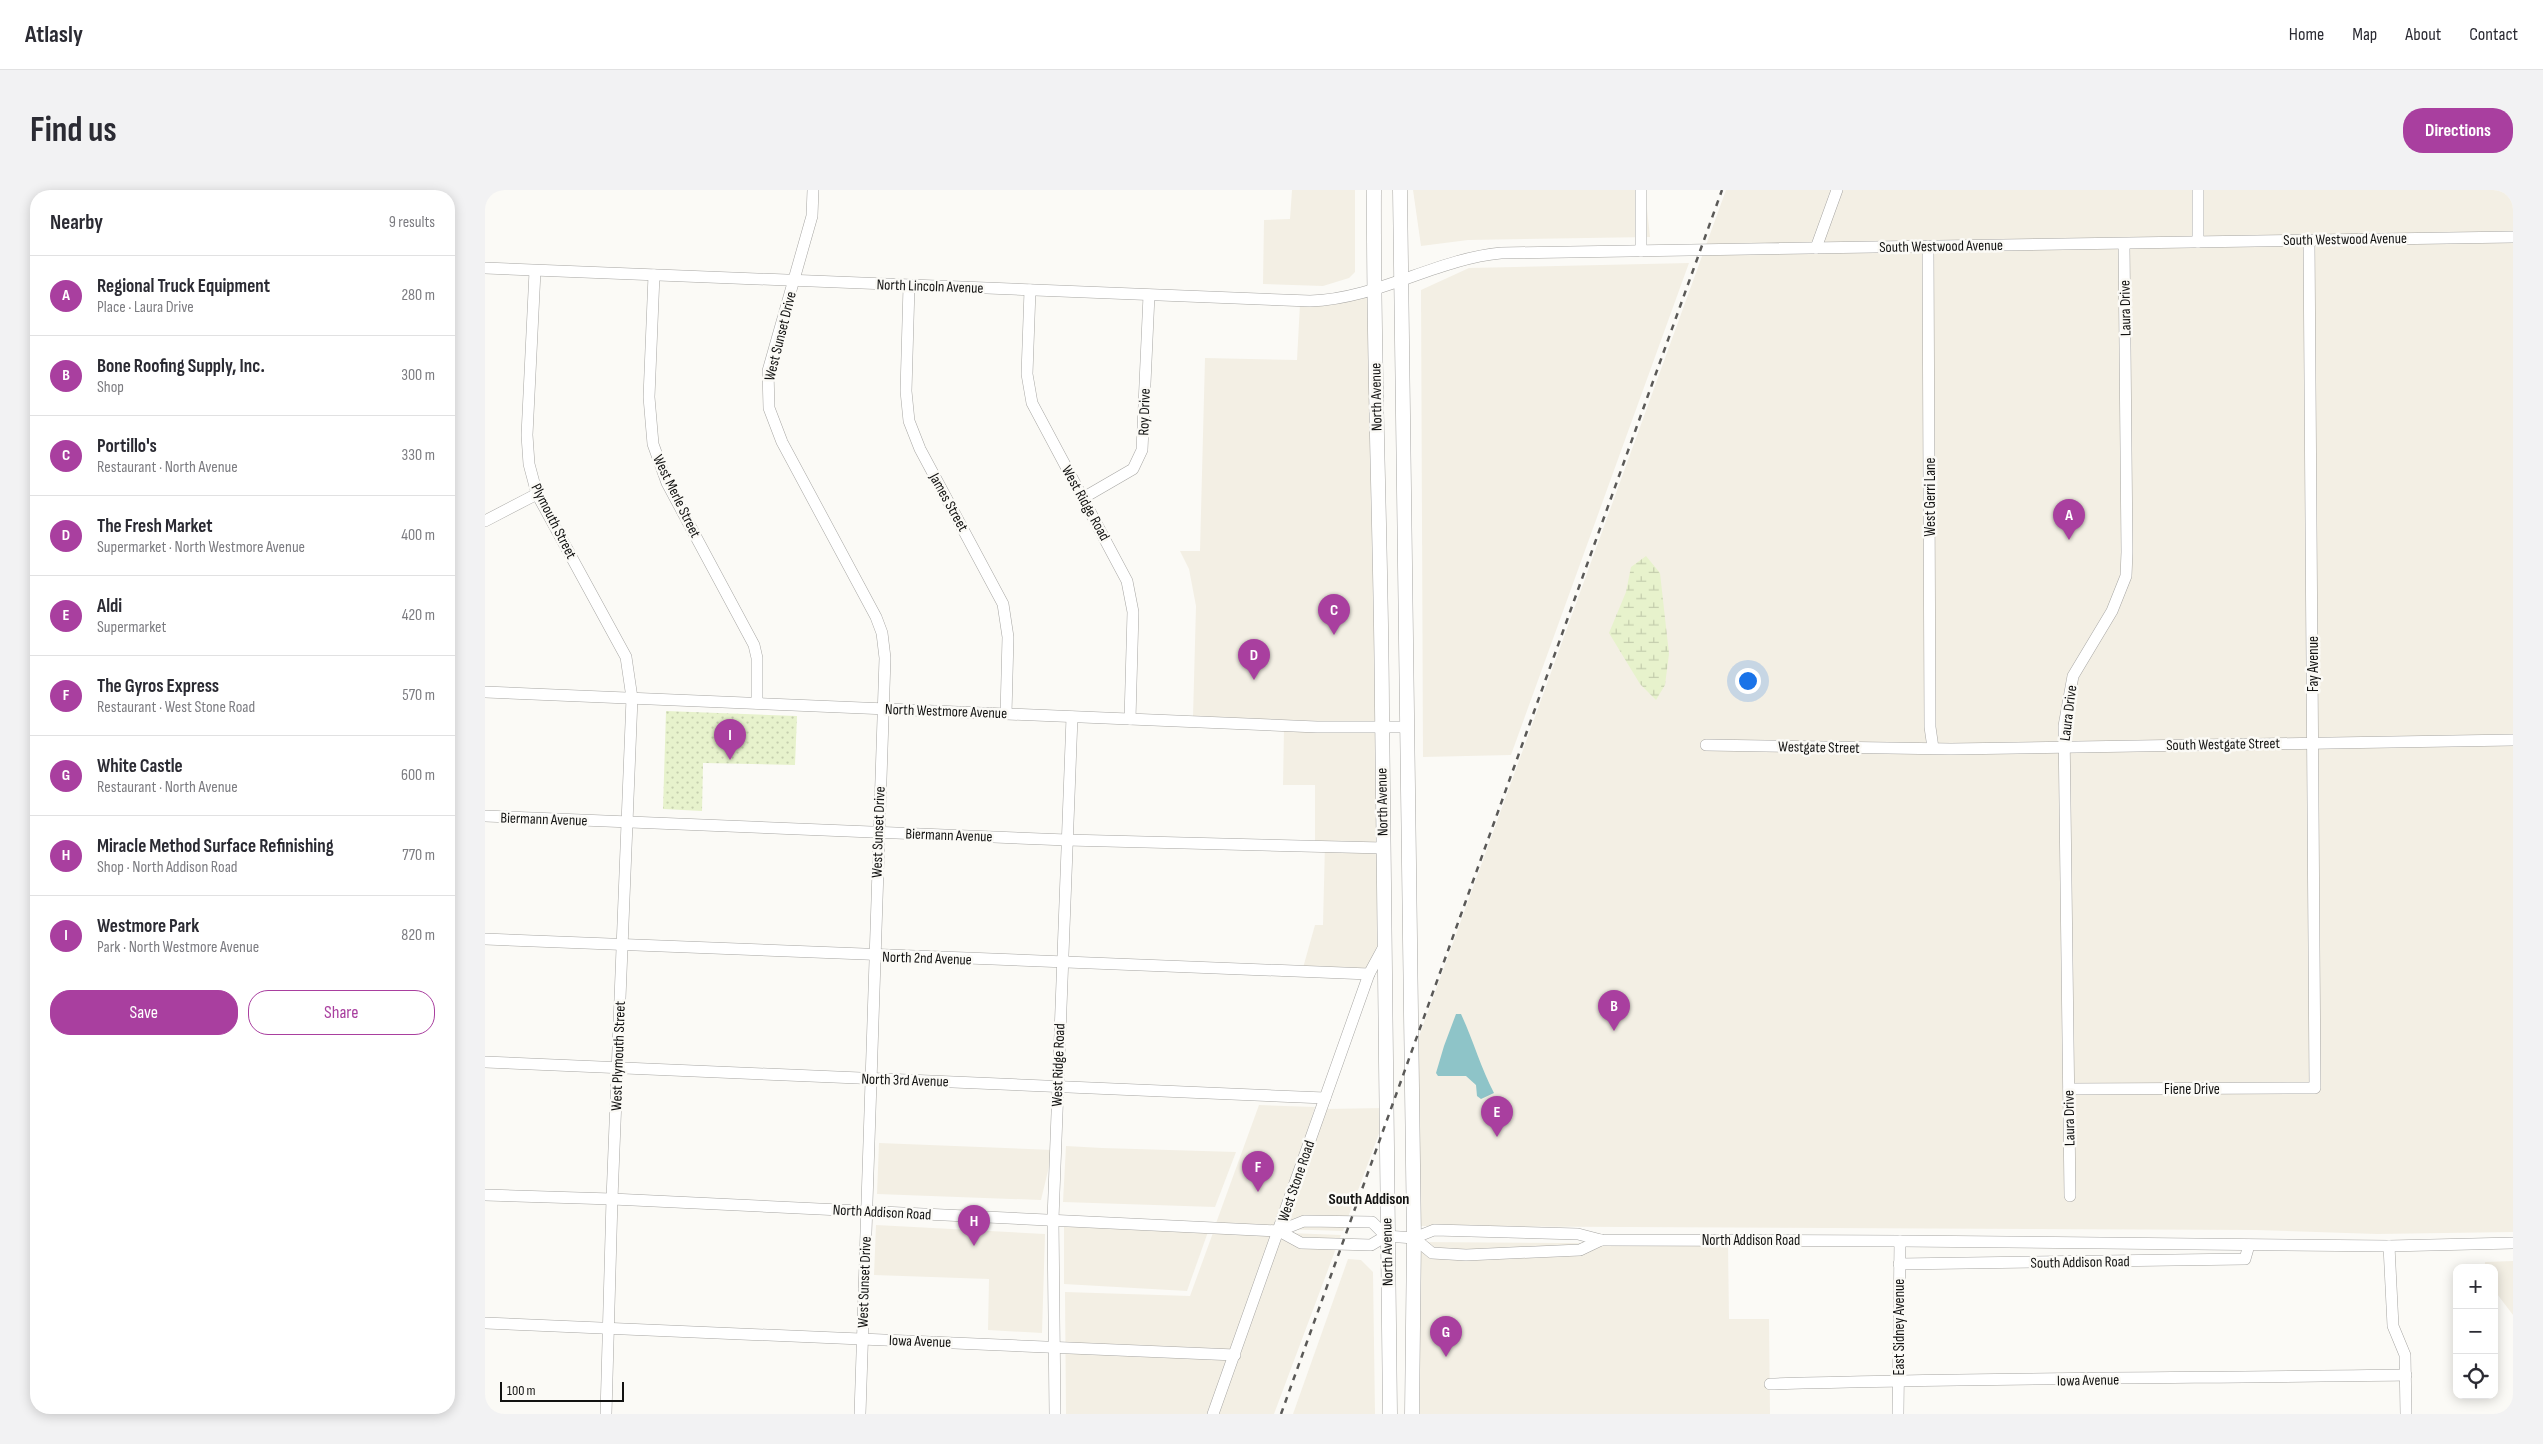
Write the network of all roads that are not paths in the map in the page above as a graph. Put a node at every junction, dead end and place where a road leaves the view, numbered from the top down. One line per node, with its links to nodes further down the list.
1 (813, 190): 17 (street, West Sunset Drive)
2 (1375, 190): 21 (main road, North Avenue)
3 (1400, 190): 18 (main road, North Avenue)
4 (1641, 190): 13 (street)
5 (1837, 190): 12 (street)
6 (2198, 190): 9 (street)
7 (2513, 237): 8 (street, South Westwood Avenue)
8 (2309, 240): 9 (street, South Westwood Avenue); 36 (street, Fay Avenue)
9 (2198, 242): 10 (street, South Westwood Avenue)
10 (2124, 244): 11 (street, South Westwood Avenue); 38 (street, Laura Drive)
11 (1928, 246): 12 (street, South Westwood Avenue); 39 (street, West Gerri Lane)
12 (1816, 248): 13 (street, South Westwood Avenue)
13 (1641, 251): 18 (street, South Westwood Avenue)
14 (485, 268): 15 (street, North Lincoln Avenue)
15 (535, 271): 16 (street, North Lincoln Avenue); 23 (street, Plymouth Street)
16 (654, 275): 17 (street, North Lincoln Avenue); 28 (street, West Merle Street)
17 (793, 281): 19 (street, North Lincoln Avenue); 29 (street, West Sunset Drive)
18 (1403, 281): 21 (street, South Westwood Avenue); 34 (main road, North Avenue)
19 (909, 286): 20 (street, North Lincoln Avenue); 30 (street, James Street)
20 (1030, 290): 22 (street, North Lincoln Avenue); 24 (street, West Ridge Road)
21 (1374, 290): 22 (street, North Lincoln Avenue); 33 (main road, North Avenue)
22 (1149, 295): 24 (street, Roy Drive)
23 (537, 494): 25 (street); 27 (street, Plymouth Street)
24 (1083, 498): 32 (street, West Ridge Road)
25 (485, 521)
26 (485, 692): 27 (street, North Westmore Avenue)
27 (632, 698): 28 (street, North Westmore Avenue); 41 (street, West Plymouth Street)
28 (757, 703): 29 (street, North Westmore Avenue)
29 (883, 709): 30 (street, North Westmore Avenue); 42 (street, West Sunset Drive)
30 (1006, 714): 31 (street, North Westmore Avenue)
31 (1072, 717): 32 (street, North Westmore Avenue); 43 (street, West Ridge Road)
32 (1130, 719): 33 (street, North Westmore Avenue)
33 (1381, 726): 34 (street, North Westmore Avenue); 44 (main road, North Avenue)
34 (1407, 727): 65 (main road, North Avenue)
35 (2513, 740): 36 (street, South Westgate Street)
36 (2313, 742): 38 (street, South Westgate Street); 55 (street, Fay Avenue)
37 (1706, 745): 39 (street, Westgate Street)
38 (2063, 747): 39 (street, South Westgate Street); 56 (street, Laura Drive)
39 (1933, 748)
40 (485, 816): 41 (street, Biermann Avenue)
41 (627, 822): 42 (street, Biermann Avenue); 46 (street, West Plymouth Street)
42 (878, 832): 43 (street, Biermann Avenue); 48 (street, West Sunset Drive)
43 (1067, 840): 44 (street, Biermann Avenue); 49 (street, West Ridge Road)
44 (1383, 848): 47 (main road, North Avenue)
45 (485, 939): 46 (street, North 2nd Avenue)
46 (622, 945): 48 (street, North 2nd Avenue); 52 (street, West Plymouth Street)
47 (1383, 950): 50 (street, West Stone Road); 64 (main road, North Avenue)
48 (874, 955): 49 (street, North 2nd Avenue); 53 (street, West Sunset Drive)
49 (1062, 963): 50 (street, North 2nd Avenue); 54 (street, West Ridge Road)
50 (1369, 974): 57 (street, West Stone Road)
51 (485, 1062): 52 (street, North 3rd Avenue)
52 (618, 1068): 53 (street, North 3rd Avenue); 60 (street, West Plymouth Street)
53 (870, 1079): 54 (street, North 3rd Avenue); 61 (street, West Sunset Drive)
54 (1057, 1087): 57 (street, North 3rd Avenue); 62 (street, West Ridge Road)
55 (2315, 1088): 56 (street, Fiene Drive)
56 (2069, 1089): 59 (street, Laura Drive)
57 (1325, 1098): 63 (street, West Stone Road)
58 (485, 1195): 60 (street, North Addison Road)
59 (2070, 1196)
60 (612, 1199): 61 (street, North Addison Road); 73 (street, West Plymouth Street)
61 (866, 1212): 62 (street, North Addison Road); 74 (street, West Sunset Drive)
62 (1053, 1220): 63 (street, North Addison Road); 75 (street, West Ridge Road)
63 (1279, 1231): 64 (street, North Addison Road); 64 (street, North Addison Road); 76 (street, West Stone Road)
64 (1387, 1236): 65 (street, North Addison Road); 84 (main road, North Avenue)
65 (1414, 1238): 66 (street, North Addison Road); 66 (street, North Addison Road); 85 (main road, North Avenue)
66 (1601, 1240): 67 (street, North Addison Road)
67 (1900, 1241): 69 (street, South Addison Road); 71 (street, East Sidney Avenue)
68 (2513, 1243): 70 (street, South Addison Road)
69 (2249, 1245): 70 (street, South Addison Road); 71 (street, South Addison Road)
70 (2389, 1246): 77 (street)
71 (1899, 1264): 78 (street, East Sidney Avenue)
72 (485, 1323): 73 (street, Iowa Avenue)
73 (609, 1328): 74 (street, Iowa Avenue); 80 (street, West Plymouth Street)
74 (862, 1339): 75 (street, Iowa Avenue); 81 (street, West Sunset Drive)
75 (1054, 1347): 76 (street, Iowa Avenue); 82 (street, West Ridge Road)
76 (1235, 1354): 83 (street, West Stone Road)
77 (2406, 1375): 78 (street, Iowa Avenue); 87 (street)
78 (1899, 1380): 79 (street, Iowa Avenue); 86 (street, East Sidney Avenue)
79 (1770, 1384)
80 (607, 1414)
81 (860, 1414)
82 (1055, 1414)
83 (1213, 1414)
84 (1390, 1414)
85 (1412, 1414)
86 (1898, 1414)
87 (2406, 1414)

